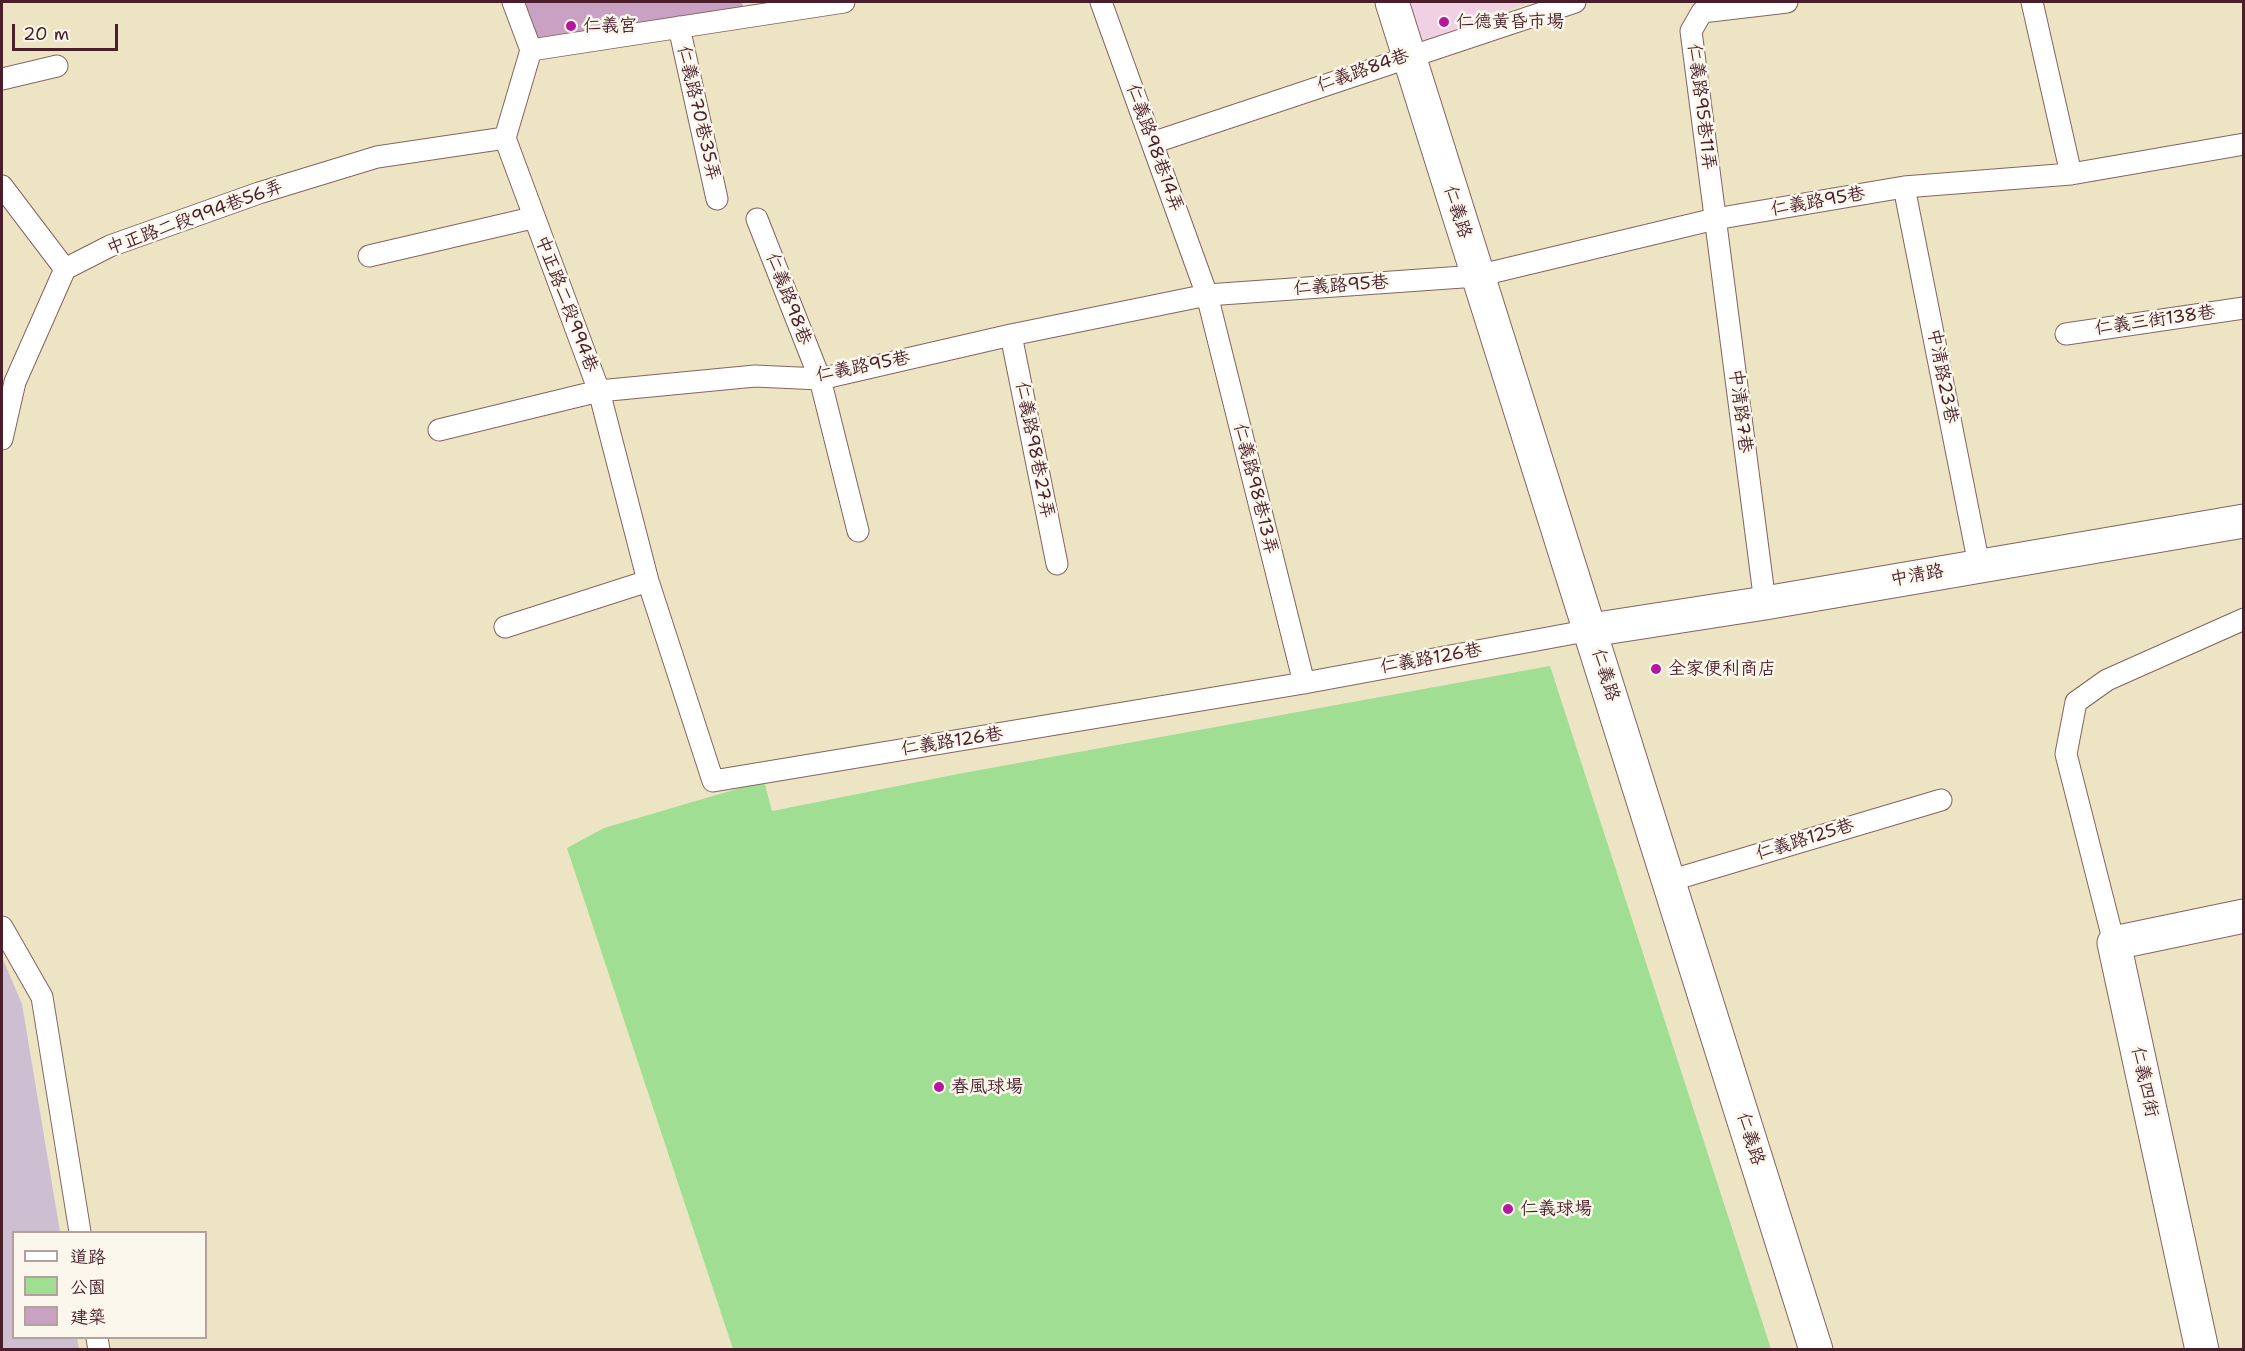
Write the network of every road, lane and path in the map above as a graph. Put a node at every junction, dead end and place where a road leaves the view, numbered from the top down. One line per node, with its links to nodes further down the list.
1 (513, 2): 9 (lane)
2 (844, 2): 8 (lane)
3 (1101, 2): 14 (lane, 仁義路98巷14弄)
4 (1392, 2): 10 (street, 仁義路)
5 (1575, 2): 10 (lane, 仁義路84巷)
6 (1787, 2): 22 (lane, 仁義路95巷11弄)
7 (2032, 2): 16 (lane)
8 (679, 27): 9 (lane); 19 (lane, 仁義路70巷35弄)
9 (531, 50): 13 (lane)
10 (1408, 56): 14 (lane, 仁義路84巷); 25 (street, 仁義路)
11 (57, 66): 12 (lane)
12 (2, 80)
13 (505, 138): 20 (lane, 中正路二段994巷); 24 (lane, 中正路二段994巷56弄)
14 (1152, 143): 26 (lane, 仁義路98巷14弄)
15 (2244, 144): 16 (lane, 仁義路95巷)
16 (2071, 174): 18 (lane, 仁義路95巷)
17 (2, 186): 24 (lane)
18 (1904, 187): 22 (lane, 仁義路95巷); 37 (lane, 中清路23巷)
19 (717, 199)
20 (532, 218): 23 (lane, 中正路二段994巷); 31 (lane, 中正路二段994巷)
21 (757, 219): 30 (lane, 仁義路98巷)
22 (1715, 219): 25 (lane, 仁義路95巷); 39 (lane, 中清路7巷)
23 (369, 256)
24 (64, 270): 33 (lane)
25 (1477, 276): 26 (lane, 仁義路95巷); 42 (street, 仁義路)
26 (1207, 295): 29 (lane, 仁義路95巷); 43 (lane, 仁義路98巷13弄)
27 (2244, 308): 28 (lane, 仁義三街138巷)
28 (2066, 334)
29 (1011, 335): 30 (lane, 仁義路95巷); 36 (lane, 仁義路98巷27弄)
30 (820, 379): 31 (lane, 仁義路95巷); 35 (lane, 仁義路98巷)
31 (599, 391): 32 (lane, 仁義路95巷); 38 (lane, 仁義路126巷)
32 (440, 430)
33 (2, 439)
34 (2244, 521): 37 (street, 中清路)
35 (858, 531)
36 (1056, 564)
37 (1979, 565): 39 (street, 中清路)
38 (648, 581): 41 (lane); 43 (lane, 仁義路126巷)
39 (1765, 603): 42 (street, 中清路)
40 (2244, 619): 48 (lane)
41 (505, 627)
42 (1591, 630): 43 (lane, 仁義路126巷); 45 (street, 仁義路)
43 (1304, 683)
44 (1941, 800): 45 (lane, 仁義路125巷)
45 (1669, 881): 50 (street, 仁義路)
46 (2244, 916): 48 (street)
47 (2, 927): 49 (lane)
48 (2114, 943): 51 (street, 仁義四街)
49 (80, 1231)
50 (1816, 1350)
51 (2202, 1350)

